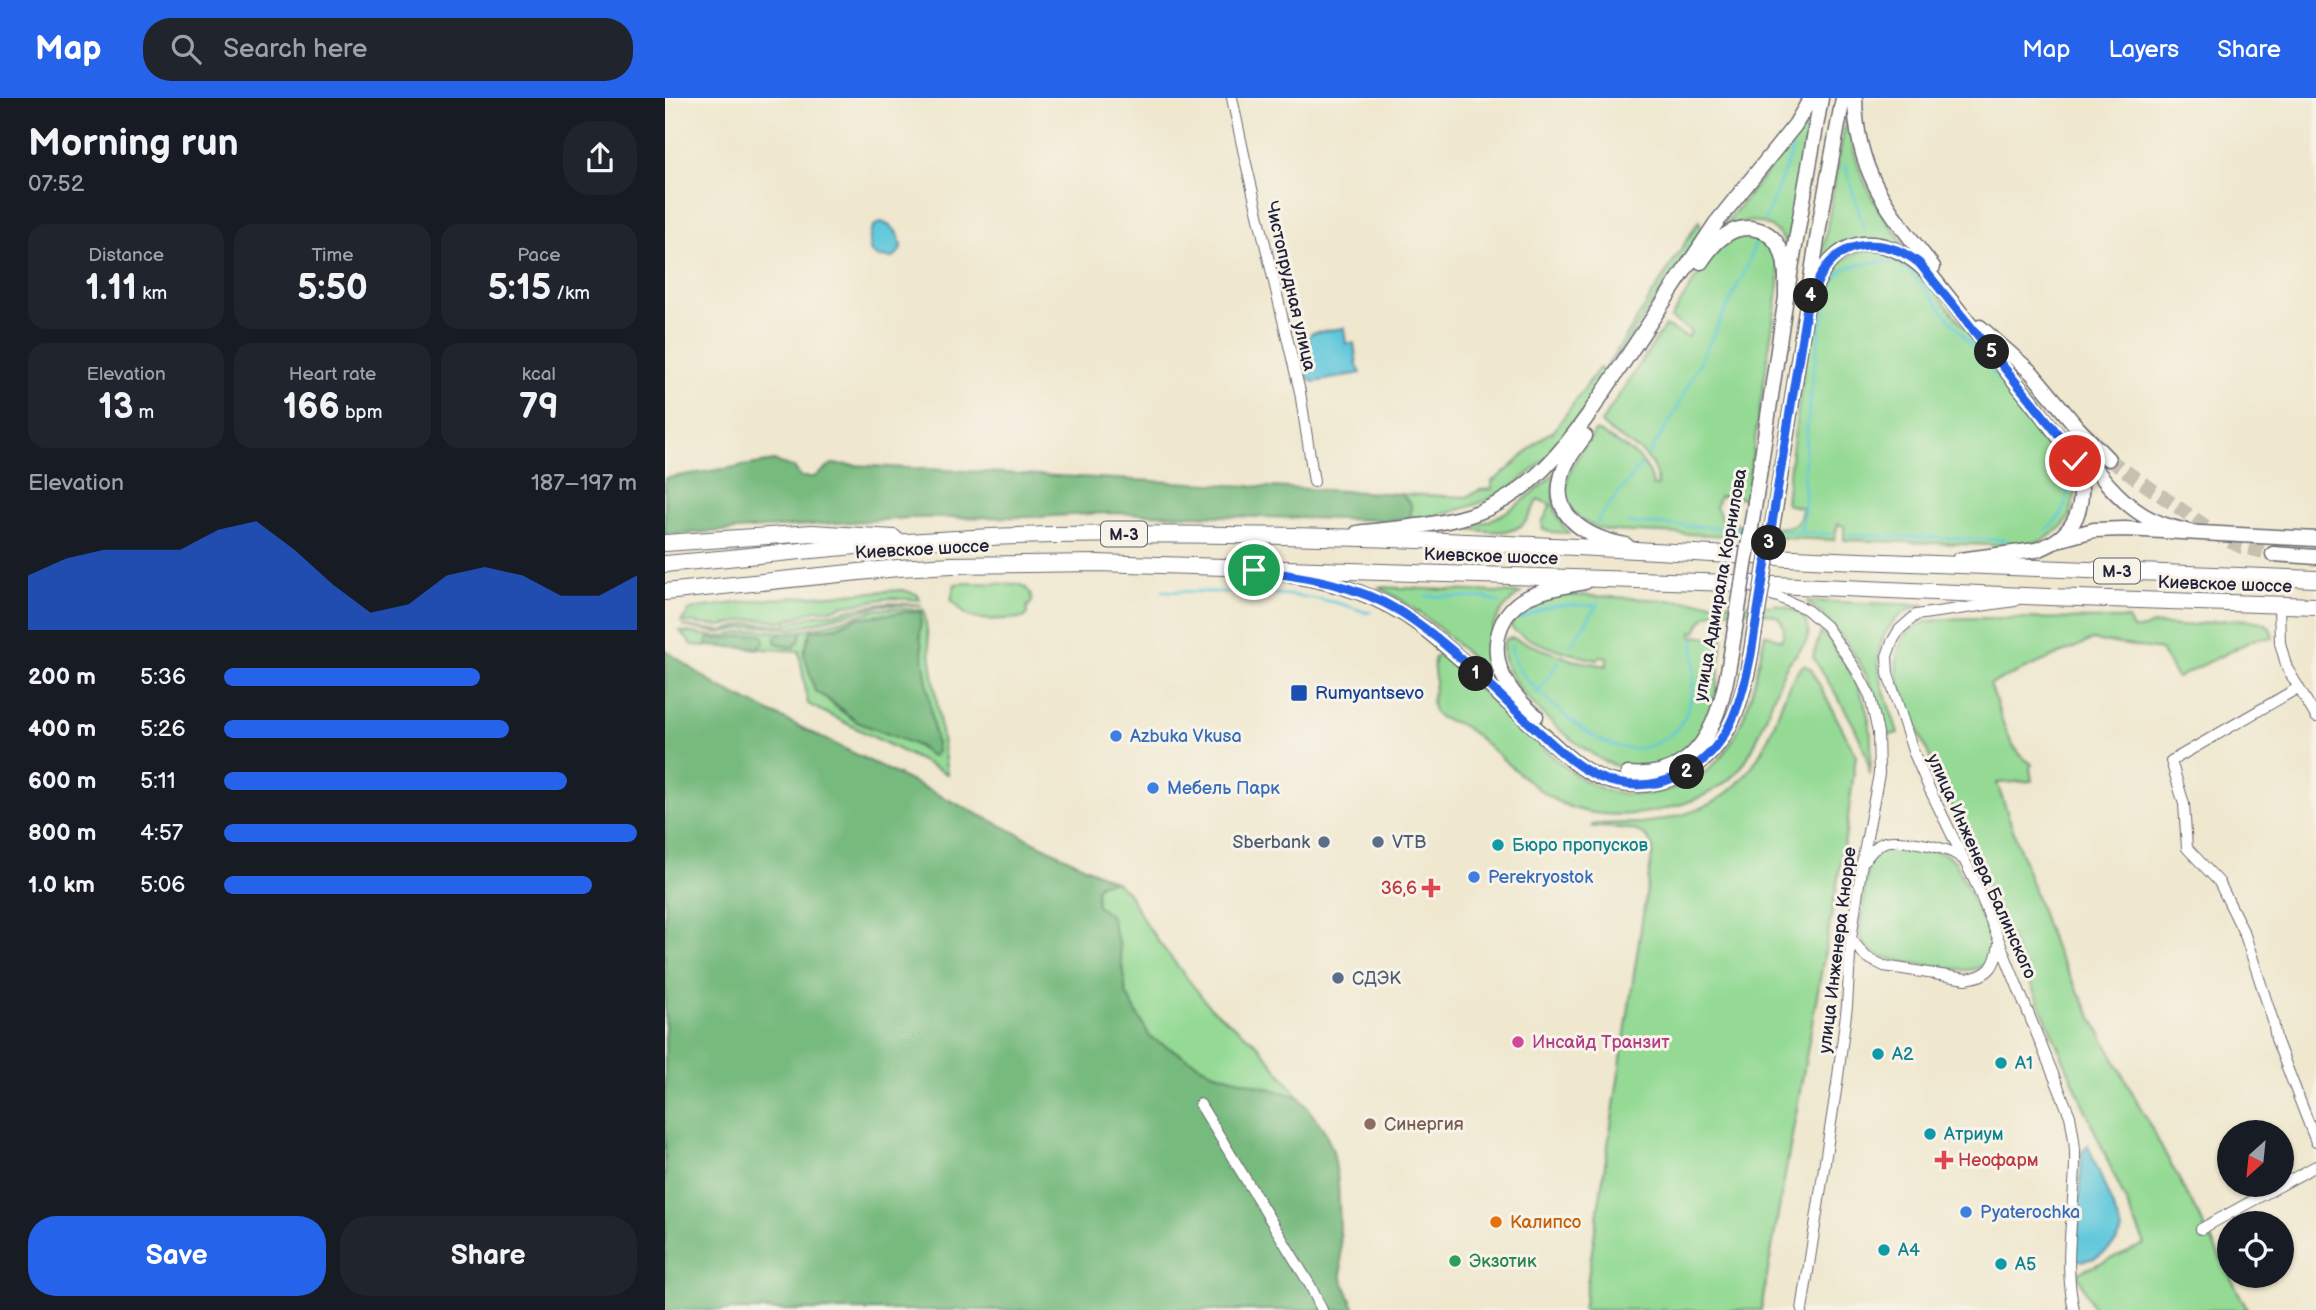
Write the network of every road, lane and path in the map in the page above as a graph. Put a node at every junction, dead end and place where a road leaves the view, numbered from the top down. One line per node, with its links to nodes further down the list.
1 (1232, 98): 10 (street, Чистопрудная улица)
2 (1811, 98): 12 (main road)
3 (1821, 98): 6 (main road, улица Адмирала Корнилова)
4 (1843, 98): 7 (main road)
5 (1856, 98): 8 (main road)
6 (1786, 297): 17 (main road); 23 (main road, улица Адмирала Корнилова, bridge)
7 (1807, 306): 15 (main road); 22 (main road, bridge)
8 (1980, 327): 9 (main road); 11 (main road)
9 (2108, 459)
10 (1314, 482)
11 (2190, 532): 13 (main road); 15 (main road)
12 (1317, 538): 14 (main road, Киевское шоссе / М-3); 17 (main road, Киевское шоссе / М-3)
13 (2316, 539)
14 (932, 540): 16 (main road); 21 (main road, Киевское шоссе / М-3)
15 (2053, 542): 20 (main road)
16 (665, 543)
17 (1648, 549): 20 (main road, Киевское шоссе / М-3)
18 (2273, 554): 19 (main road)
19 (2316, 557)
20 (1929, 563): 24 (main road, Киевское шоссе / М-3)
21 (665, 564)
22 (1202, 566): 23 (main road, Киевское шоссе / М-3); 26 (main road, Киевское шоссе / М-3)
23 (1605, 579): 25 (main road, Киевское шоссе / М-3)
24 (2316, 579)
25 (1733, 583): 27 (main road, Киевское шоссе / М-3); 33 (street, улица Инженера Кнорре)
26 (665, 592)
27 (2049, 597): 28 (main road, Киевское шоссе / М-3); 32 (street, улица Инженера Балинского)
28 (2279, 605): 29 (main road, Киевское шоссе / М-3); 30 (street)
29 (2316, 606)
30 (2298, 688): 31 (street); 37 (street)
31 (2316, 717)
32 (1965, 861): 33 (street); 35 (street, улица Инженера Балинского)
33 (1862, 863): 34 (street, улица Инженера Кнорре)
34 (1851, 939): 35 (street); 41 (street, улица Инженера Кнорре)
35 (1999, 940): 42 (street, улица Инженера Балинского)
36 (1200, 1104): 40 (street)
37 (2316, 1142)
38 (2316, 1166): 39 (street)
39 (2201, 1229)
40 (1322, 1310)
41 (1802, 1310)
42 (2074, 1310)

